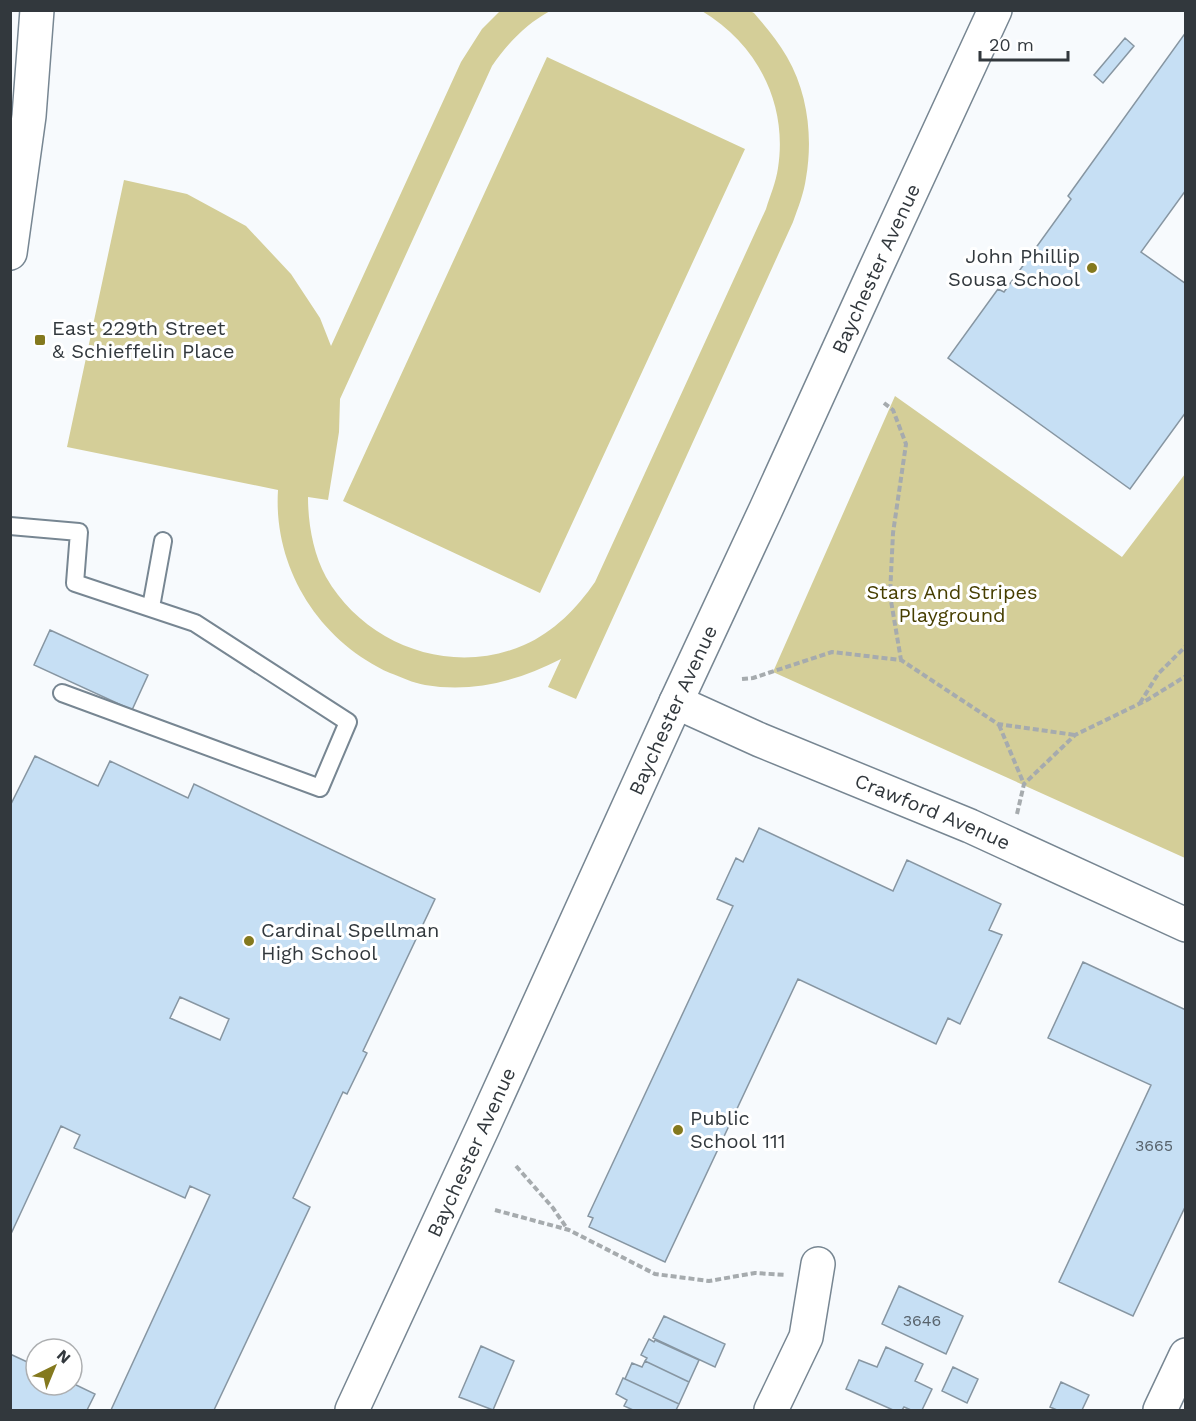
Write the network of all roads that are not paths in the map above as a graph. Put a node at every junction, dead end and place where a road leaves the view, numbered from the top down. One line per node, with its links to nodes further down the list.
1 (37, 10): 5 (main road)
2 (967, 10): 4 (main road)
3 (995, 10): 4 (main road, Baychester Avenue)
4 (978, 49): 10 (main road, Baychester Avenue)
5 (10, 253)
6 (10, 526): 8 (lane)
7 (163, 541): 8 (lane)
8 (151, 607): 9 (lane)
9 (62, 693)
10 (676, 702): 11 (main road, Crawford Avenue); 14 (main road, Baychester Avenue)
11 (1185, 926)
12 (817, 1270): 15 (main road)
13 (1185, 1355): 16 (main road)
14 (352, 1410)
15 (771, 1410)
16 (1160, 1410)

